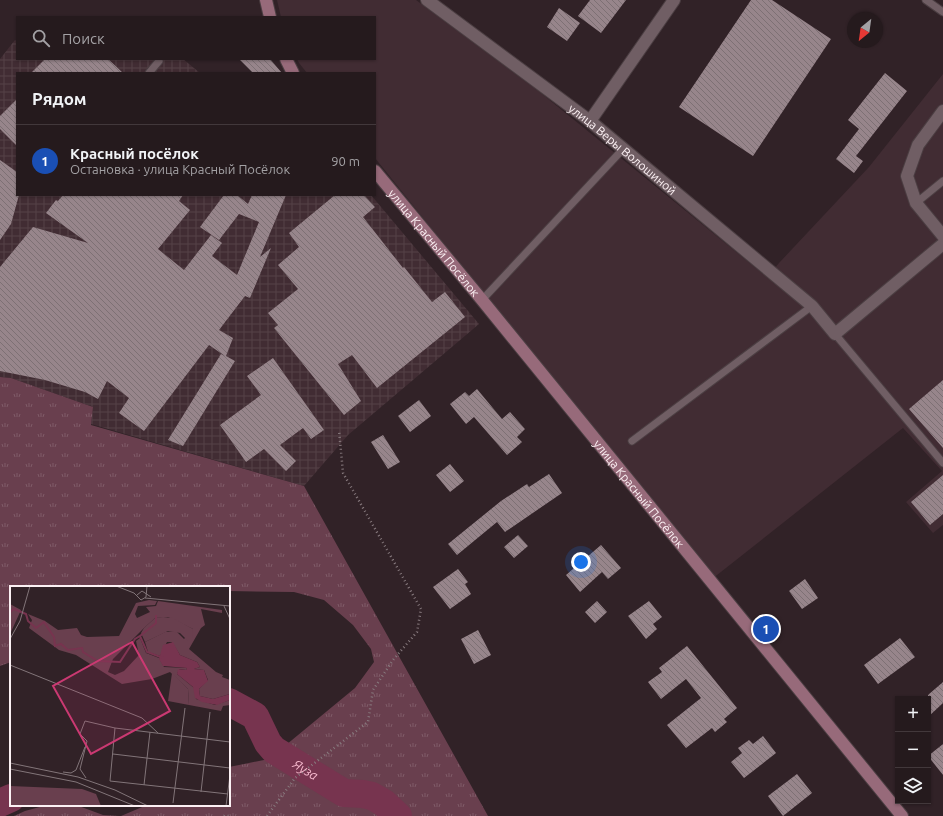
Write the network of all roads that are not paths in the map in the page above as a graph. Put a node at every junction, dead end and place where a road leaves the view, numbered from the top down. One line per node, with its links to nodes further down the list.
1 (266, 0): 6 (street)
2 (427, 0): 12 (street, улица Веры Волошиной)
3 (674, 0): 12 (street)
4 (926, 0): 5 (lane)
5 (943, 12)
6 (270, 16)
7 (286, 60): 10 (street)
8 (159, 61): 9 (lane)
9 (150, 72)
10 (292, 72)
11 (942, 113): 16 (street)
12 (590, 121): 13 (street, улица Веры Волошиной)
13 (624, 148): 19 (lane); 20 (street, улица Веры Волошиной)
14 (376, 172): 19 (street, улица Красный Посёлок)
15 (943, 181): 16 (lane)
16 (916, 203): 17 (street)
17 (943, 236)
18 (943, 244): 21 (street)
19 (482, 300): 24 (street, улица Красный Посёлок)
20 (812, 306): 21 (street, улица Веры Волошиной); 22 (lane)
21 (835, 334): 23 (lane)
22 (632, 441)
23 (943, 463)
24 (902, 816)

